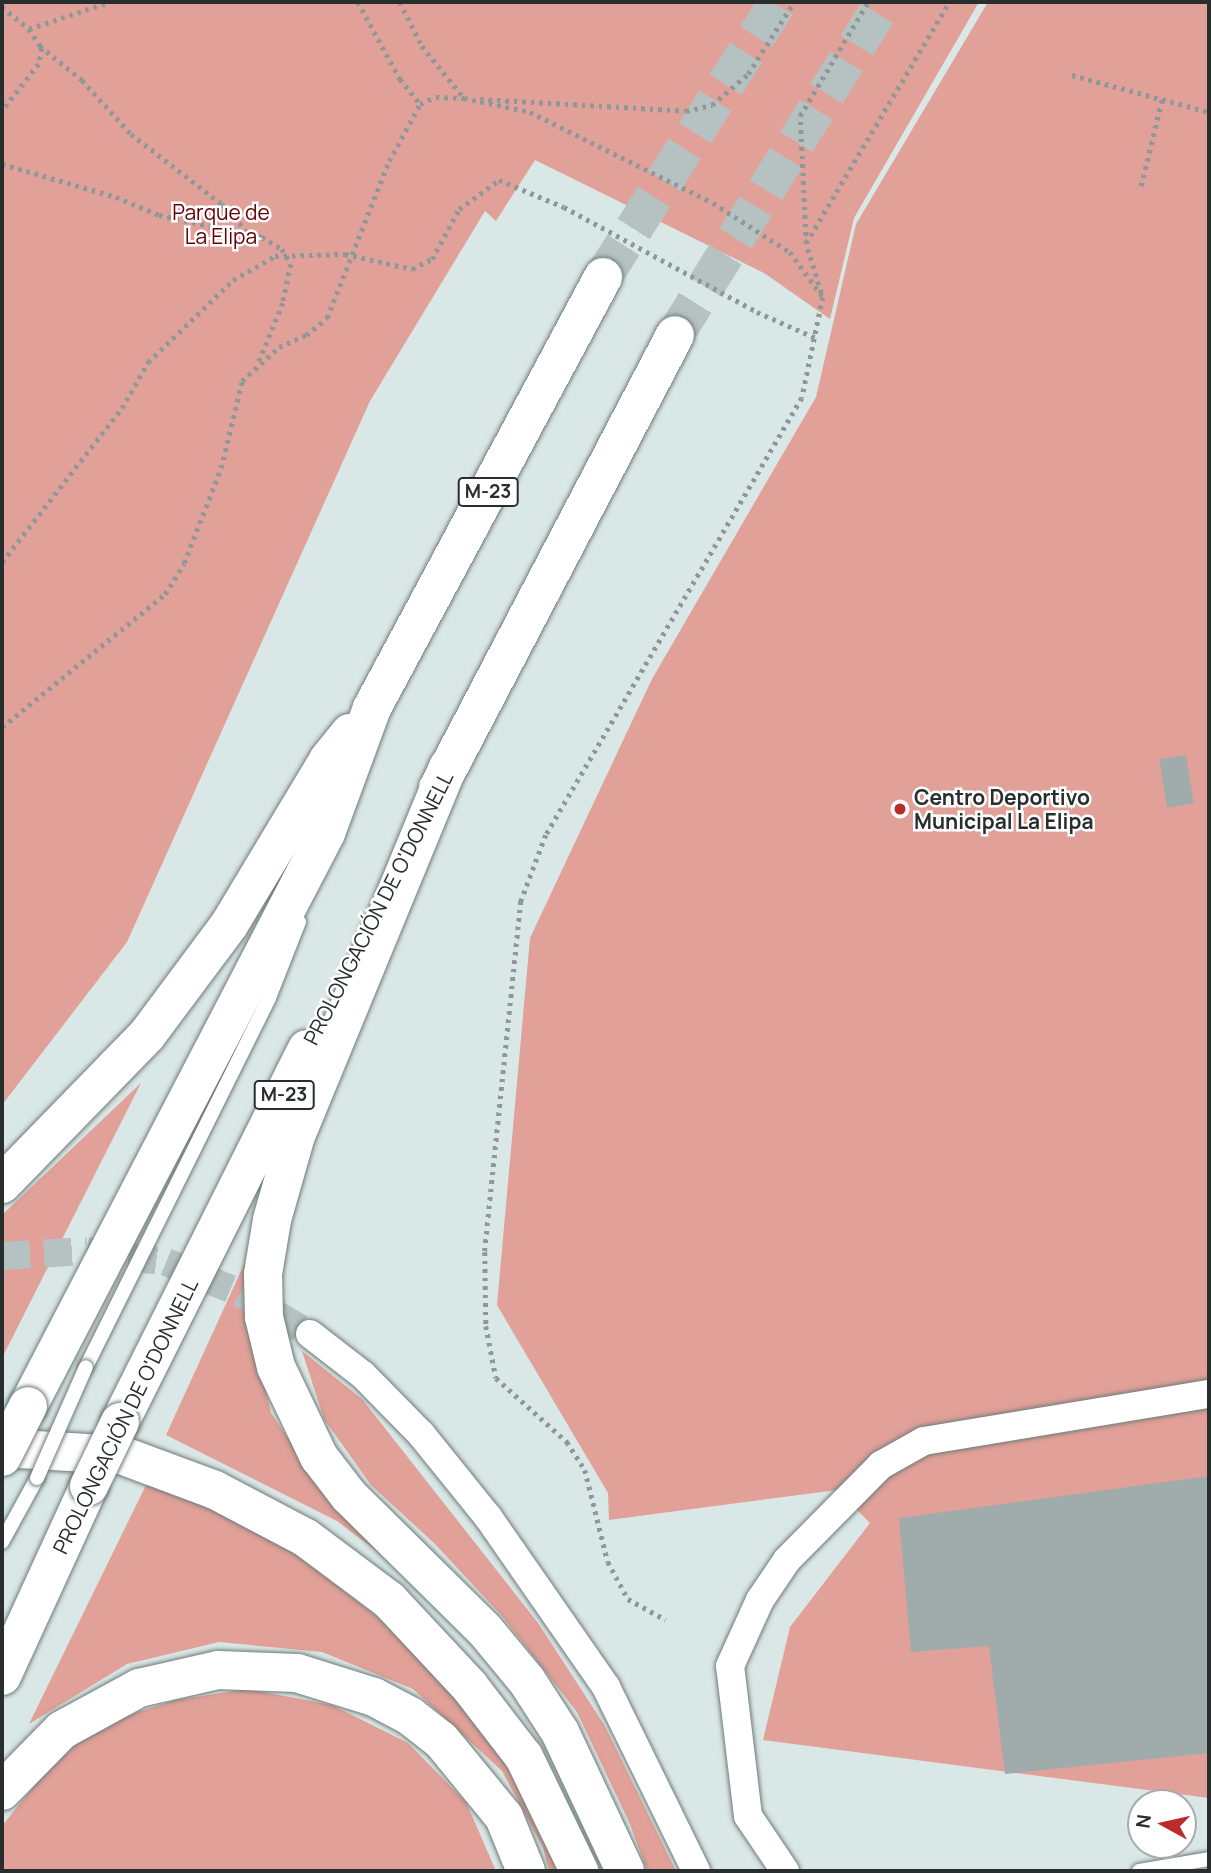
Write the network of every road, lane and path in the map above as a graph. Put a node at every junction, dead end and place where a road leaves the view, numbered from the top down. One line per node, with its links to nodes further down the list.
1 (109, 2): 8 (path)
2 (358, 2): 13 (path)
3 (400, 2): 11 (path)
4 (794, 2): 11 (path)
5 (868, 2): 19 (path)
6 (949, 2): 19 (path)
7 (2, 7): 8 (path)
8 (29, 29): 9 (path)
9 (40, 46): 14 (path); 18 (path)
10 (1072, 75): 12 (path)
11 (464, 98): 13 (path); 23 (path)
12 (1162, 99): 15 (path); 17 (path)
13 (420, 104): 21 (path)
14 (2, 111)
15 (1209, 111)
16 (2, 164): 18 (path)
17 (1141, 186)
18 (249, 234): 20 (path)
19 (806, 244): 23 (path)
20 (285, 256): 21 (path); 26 (path); 27 (path)
21 (353, 256): 25 (path); 26 (path)
22 (603, 277): 28 (highway, M-23)
23 (823, 298): 25 (path)
24 (675, 335): 30 (highway, PROLONGACIÓN DE O'DONNELL / M-23)
25 (816, 338): 40 (path)
26 (258, 365): 29 (path)
27 (2, 562)
28 (372, 708): 31 (highway, M-23); 32 (highway)
29 (2, 727)
30 (448, 767): 41 (highway, PROLONGACIÓN DE O'DONNELL / M-23, bridge); 46 (highway)
31 (326, 834): 38 (highway, M-23, bridge); 39 (lane, bridge)
32 (43, 1140): 33 (highway); 34 (highway)
33 (2, 1171)
34 (2, 1184)
35 (310, 1334): 47 (street)
36 (1209, 1394): 48 (street)
37 (2, 1448): 45 (highway)
38 (2, 1457)
39 (2, 1542)
40 (666, 1620)
41 (2, 1676)
42 (2, 1791): 44 (highway)
43 (1209, 1859): 49 (lane)
44 (526, 1871)
45 (579, 1871)
46 (625, 1871)
47 (696, 1871)
48 (785, 1871)
49 (1139, 1871)

